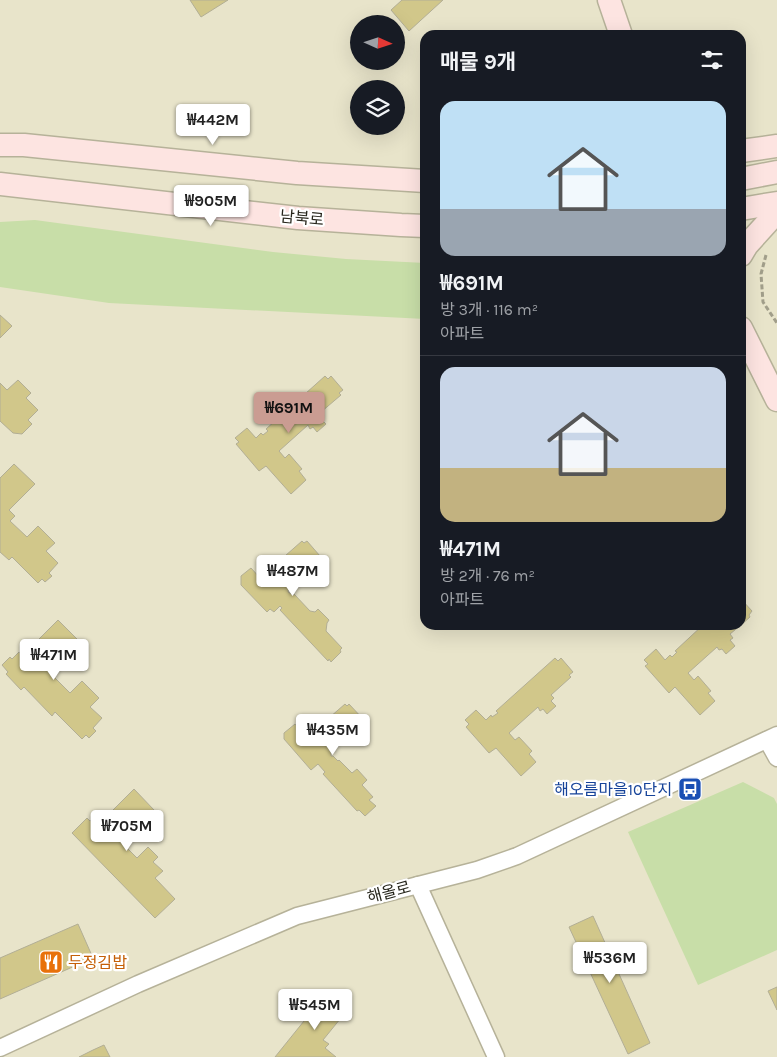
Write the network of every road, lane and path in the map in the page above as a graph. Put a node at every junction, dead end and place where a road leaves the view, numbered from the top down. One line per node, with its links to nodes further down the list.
1 (609, 0): 2 (main road)
2 (619, 30)
3 (0, 143): 8 (main road)
4 (777, 146): 5 (main road)
5 (746, 150)
6 (777, 172): 7 (main road)
7 (746, 178)
8 (420, 181)
9 (0, 184): 13 (main road, 남북로)
10 (777, 203): 11 (main road)
11 (746, 208)
12 (777, 212): 14 (main road)
13 (420, 226)
14 (746, 247)
15 (768, 248): 16 (path)
16 (777, 323)
17 (746, 338): 18 (main road)
18 (777, 400)
19 (772, 737): 20 (street); 21 (street, 해올로)
20 (777, 758)
21 (418, 885): 22 (street, 해올로); 23 (street)
22 (0, 1048)
23 (496, 1057)

